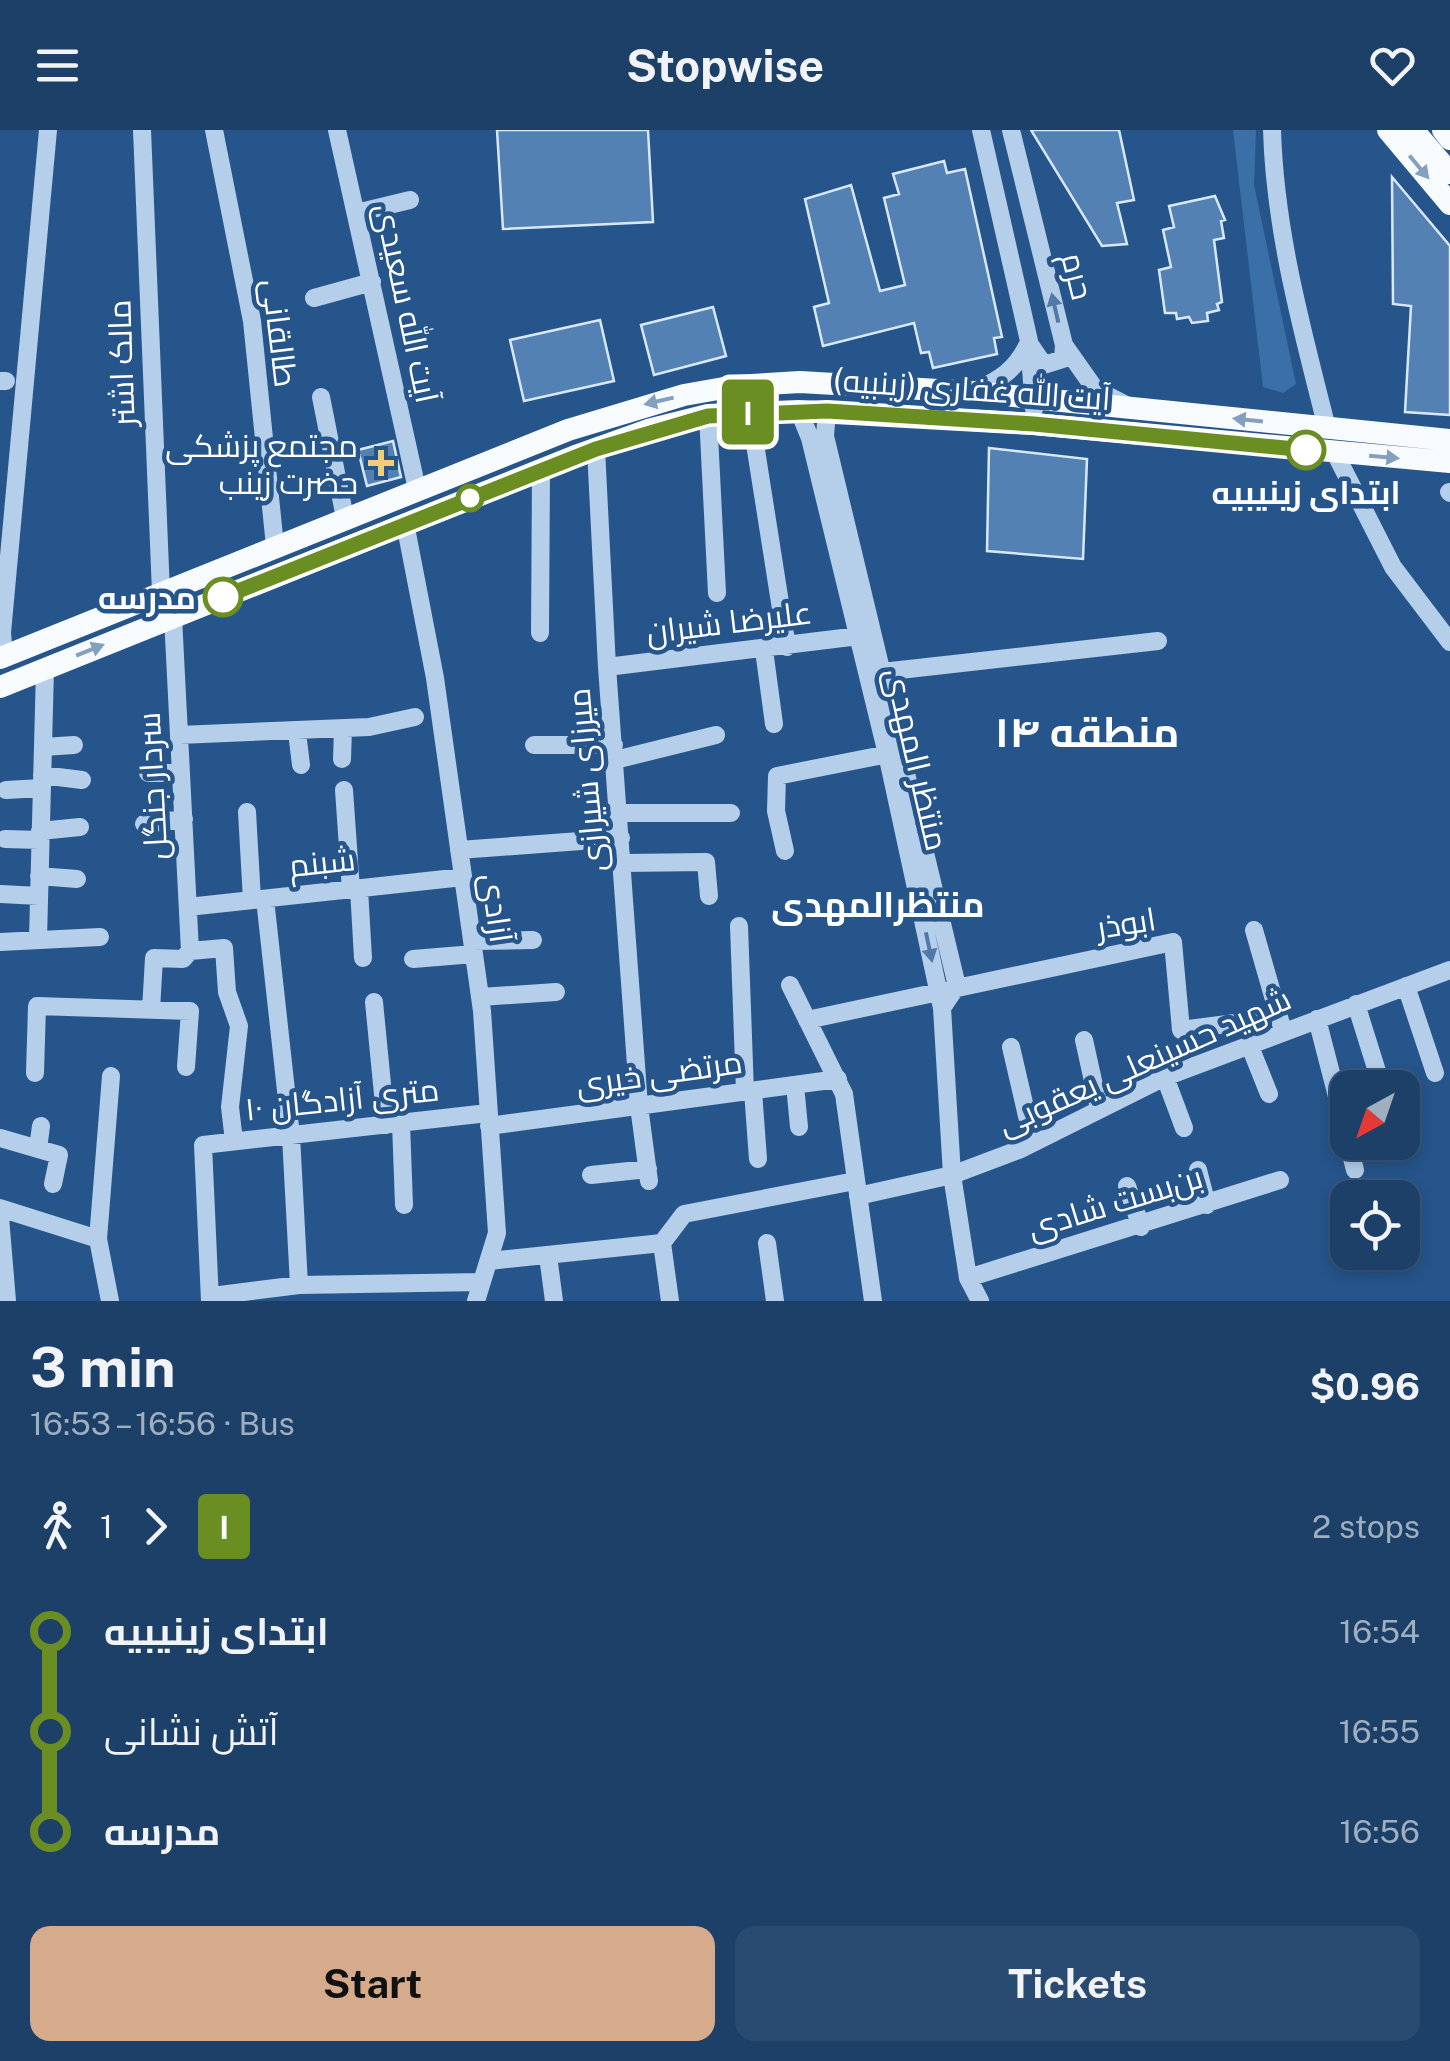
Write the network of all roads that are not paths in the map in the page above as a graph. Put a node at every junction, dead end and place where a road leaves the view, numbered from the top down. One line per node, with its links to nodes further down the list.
1 (48, 130): 38 (street)
2 (142, 130): 45 (street, مالک اشتر)
3 (214, 130): 40 (street, طالقانی)
4 (337, 130): 15 (street, آیت الله سعیدی)
5 (981, 130): 18 (street, حرم)
6 (1011, 130): 19 (street, حرم, one-way to 6)
7 (1272, 130): 29 (street)
8 (1388, 130): 14 (main road, one-way to 14)
9 (1414, 130): 12 (main road)
10 (1442, 130): 11 (main road)
11 (1450, 139)
12 (1450, 173)
13 (410, 200): 15 (street)
14 (1450, 204)
15 (356, 213): 16 (street, آیت الله سعیدی)
16 (372, 282): 17 (street); 36 (street, آیت الله سعیدی)
17 (314, 298)
18 (1029, 341): 19 (street); 20 (street); 22 (street, حرم)
19 (1064, 345): 23 (street, حرم)
20 (974, 392): 22 (main road, آیت الله غفاری (زینبیه)); 36 (main road, آیت الله غفاری (زینبیه), one-way to 36)
21 (321, 397): 37 (street)
22 (1034, 398): 23 (main road, آیت الله غفاری (زینبیه)); 28 (street, حرم)
23 (1131, 408): 29 (main road, آیت الله غفاری (زینبیه), one-way to 23)
24 (799, 411): 25 (main road, آیت الله غفاری (زینبیه)); 26 (main road, آیت الله غفاری (زینبیه)); 30 (street, منتظر المهدی)
25 (827, 411): 28 (main road, آیت الله غفاری (زینبیه)); 30 (street)
26 (750, 412): 27 (main road, آیت الله غفاری (زینبیه)); 51 (street)
27 (708, 416): 32 (main road, آیت الله غفاری (زینبیه)); 44 (street)
28 (1034, 424): 33 (main road, آیت الله غفاری (زینبیه))
29 (1327, 428): 31 (main road, آیت الله غفاری (زینبیه))
30 (818, 437): 48 (street, منتظر المهدی); 56 (street)
31 (1450, 440)
32 (596, 449): 35 (main road, آیت الله غفاری (زینبیه)); 54 (street, میرزای شیرازی)
33 (1335, 453): 34 (main road, آیت الله غفاری (زینبیه), one-way to 34); 50 (street)
34 (1450, 462)
35 (540, 470): 39 (main road, آیت الله غفاری (زینبیه)); 47 (street)
36 (417, 489): 37 (main road, آیت الله غفاری (زینبیه))
37 (346, 518): 40 (main road, آیت الله غفاری (زینبیه))
38 (6, 521): 53 (street)
39 (404, 523): 42 (main road, آیت الله غفاری (زینبیه)); 86 (street, آزادی)
40 (282, 543): 41 (main road, آیت الله غفاری (زینبیه)); 42 (main road)
41 (244, 559): 43 (main road); 45 (main road, آیت الله غفاری (زینبیه))
42 (300, 565): 43 (main road, آیت الله غفاری (زینبیه))
43 (254, 584): 46 (main road, آیت الله غفاری (زینبیه))
44 (717, 592)
45 (161, 593): 53 (main road, آیت الله غفاری (زینبیه))
46 (173, 617): 55 (main road, آیت الله غفاری (زینبیه), one-way to 46); 62 (street, سردار جنگل)
47 (540, 632)
48 (858, 636): 51 (street, علیرضا شیران); 56 (street, منتظر المهدی)
49 (1158, 642): 56 (street)
50 (1450, 642)
51 (788, 647): 52 (street, علیرضا شیران)
52 (764, 650): 54 (street, علیرضا شیران); 59 (street)
53 (2, 657)
54 (607, 667): 67 (street, میرزای شیرازی)
55 (44, 669): 57 (main road, آیت الله غفاری (زینبیه)); 66 (street)
56 (874, 672): 68 (street, منتظر المهدی)
57 (0, 687)
58 (414, 717): 60 (street)
59 (774, 724)
60 (343, 729): 61 (street); 69 (street)
61 (298, 732): 62 (street); 70 (street)
62 (179, 735): 72 (street, سردار جنگل)
63 (716, 735): 67 (street)
64 (74, 745): 66 (street)
65 (534, 746): 67 (street)
66 (43, 747): 74 (street)
67 (615, 752): 79 (street, میرزای شیرازی)
68 (894, 753): 87 (street); 112 (street, منتظر المهدی)
69 (342, 758)
70 (302, 766)
71 (148, 773): 72 (street)
72 (181, 774): 80 (street, سردار جنگل)
73 (82, 780): 74 (street)
74 (42, 781): 75 (street); 83 (street)
75 (6, 790)
76 (344, 790): 92 (street)
77 (247, 812): 96 (street)
78 (731, 813): 79 (street)
79 (620, 814): 84 (street, میرزای شیرازی)
80 (184, 819): 81 (street); 97 (street, سردار جنگل)
81 (144, 824)
82 (80, 827): 83 (street)
83 (40, 836): 85 (street); 89 (street)
84 (622, 838): 86 (street); 88 (street, میرزای شیرازی)
85 (6, 839)
86 (459, 850): 90 (street, آزادی)
87 (785, 851)
88 (624, 864): 95 (street); 135 (street, میرزای شیرازی)
89 (40, 876): 91 (street); 94 (street)
90 (463, 877): 92 (street, شبنم); 104 (street, آزادی)
91 (77, 878)
92 (355, 889): 96 (street, شبنم); 106 (street)
93 (1, 894): 94 (street)
94 (39, 896): 101 (street)
95 (709, 896)
96 (258, 900): 97 (street, شبنم); 142 (street)
97 (188, 908): 105 (street, سردار جنگل)
98 (739, 926): 133 (street)
99 (1254, 930): 120 (street)
100 (100, 937): 101 (street)
101 (38, 939): 103 (street)
102 (532, 940): 104 (street)
103 (0, 942)
104 (473, 948): 107 (street); 113 (street, آزادی)
105 (190, 951): 116 (street); 144 (street)
106 (363, 958)
107 (413, 959)
108 (1450, 970): 110 (street, شهید حسینعلی یعقوبی)
109 (790, 985): 118 (street)
110 (1406, 986): 115 (street, شهید حسینعلی یعقوبی); 128 (street)
111 (556, 992): 113 (street)
112 (946, 995): 118 (street); 119 (street, ابوذر); 152 (street, منتظر المهدی)
113 (480, 997): 137 (street, آزادی)
114 (374, 1002): 138 (street)
115 (1356, 1004): 117 (street, شهید حسینعلی یعقوبی); 126 (street)
116 (152, 1010): 124 (street); 127 (street)
117 (1317, 1019): 120 (street, شهید حسینعلی یعقوبی); 125 (street)
118 (807, 1020): 131 (street)
119 (1250, 1021)
120 (1284, 1031): 122 (street, شهید حسینعلی یعقوبی)
121 (1084, 1040): 136 (street)
122 (1249, 1044): 130 (street, شهید حسینعلی یعقوبی); 134 (street)
123 (1011, 1048): 145 (street)
124 (186, 1068)
125 (1330, 1070)
126 (1377, 1070)
127 (35, 1073)
128 (1435, 1073)
129 (111, 1076): 162 (street)
130 (1165, 1078): 136 (street, شهید حسینعلی یعقوبی); 141 (street)
131 (838, 1079): 132 (street, مرتضی خیری); 156 (street)
132 (795, 1085): 133 (street, مرتضی خیری); 140 (street)
133 (749, 1091): 135 (street, مرتضی خیری); 147 (street)
134 (1269, 1094)
135 (639, 1106): 137 (street, مرتضی خیری); 151 (street, میرزای شیرازی)
136 (1100, 1108): 145 (street, شهید حسینعلی یعقوبی)
137 (488, 1120): 138 (street, ۱۰ متری آزادگان); 166 (street, آزادی)
138 (394, 1124): 142 (street, ۱۰ متری آزادگان); 157 (street)
139 (40, 1126): 146 (street)
140 (799, 1127)
141 (1184, 1128)
142 (291, 1136): 144 (street, ۱۰ متری آزادگان); 169 (street)
143 (0, 1138): 146 (street)
144 (234, 1142): 170 (street, ۱۰ متری آزادگان)
145 (1033, 1142): 152 (street, شهید حسینعلی یعقوبی)
146 (38, 1148): 154 (street)
147 (758, 1159)
148 (1353, 1160): 150 (street)
149 (1198, 1170): 158 (street)
150 (1356, 1170)
151 (591, 1175)
152 (952, 1175): 156 (street, شهید حسینعلی یعقوبی); 167 (street, منتظر المهدی)
153 (1280, 1180): 158 (street, بن‌بست شادی)
154 (53, 1184)
155 (1127, 1186): 161 (street)
156 (856, 1188): 163 (street, شهید حسینعلی یعقوبی); 177 (street)
157 (404, 1205)
158 (1207, 1205): 161 (street, بن‌بست شادی)
159 (0, 1208): 162 (street)
160 (0, 1217): 171 (street)
161 (1140, 1227): 167 (street, بن‌بست شادی)
162 (98, 1239): 172 (street)
163 (662, 1243): 165 (street); 175 (street)
164 (767, 1244): 176 (street)
165 (548, 1256): 166 (street); 174 (street)
166 (489, 1261): 168 (street, آزادی)
167 (968, 1278): 178 (street, منتظر المهدی)
168 (482, 1282): 169 (street); 173 (street, آزادی)
169 (299, 1286): 170 (street)
170 (211, 1299)
171 (7, 1301)
172 (110, 1301)
173 (476, 1301)
174 (554, 1301)
175 (670, 1301)
176 (775, 1301)
177 (872, 1301)
178 (980, 1301)

